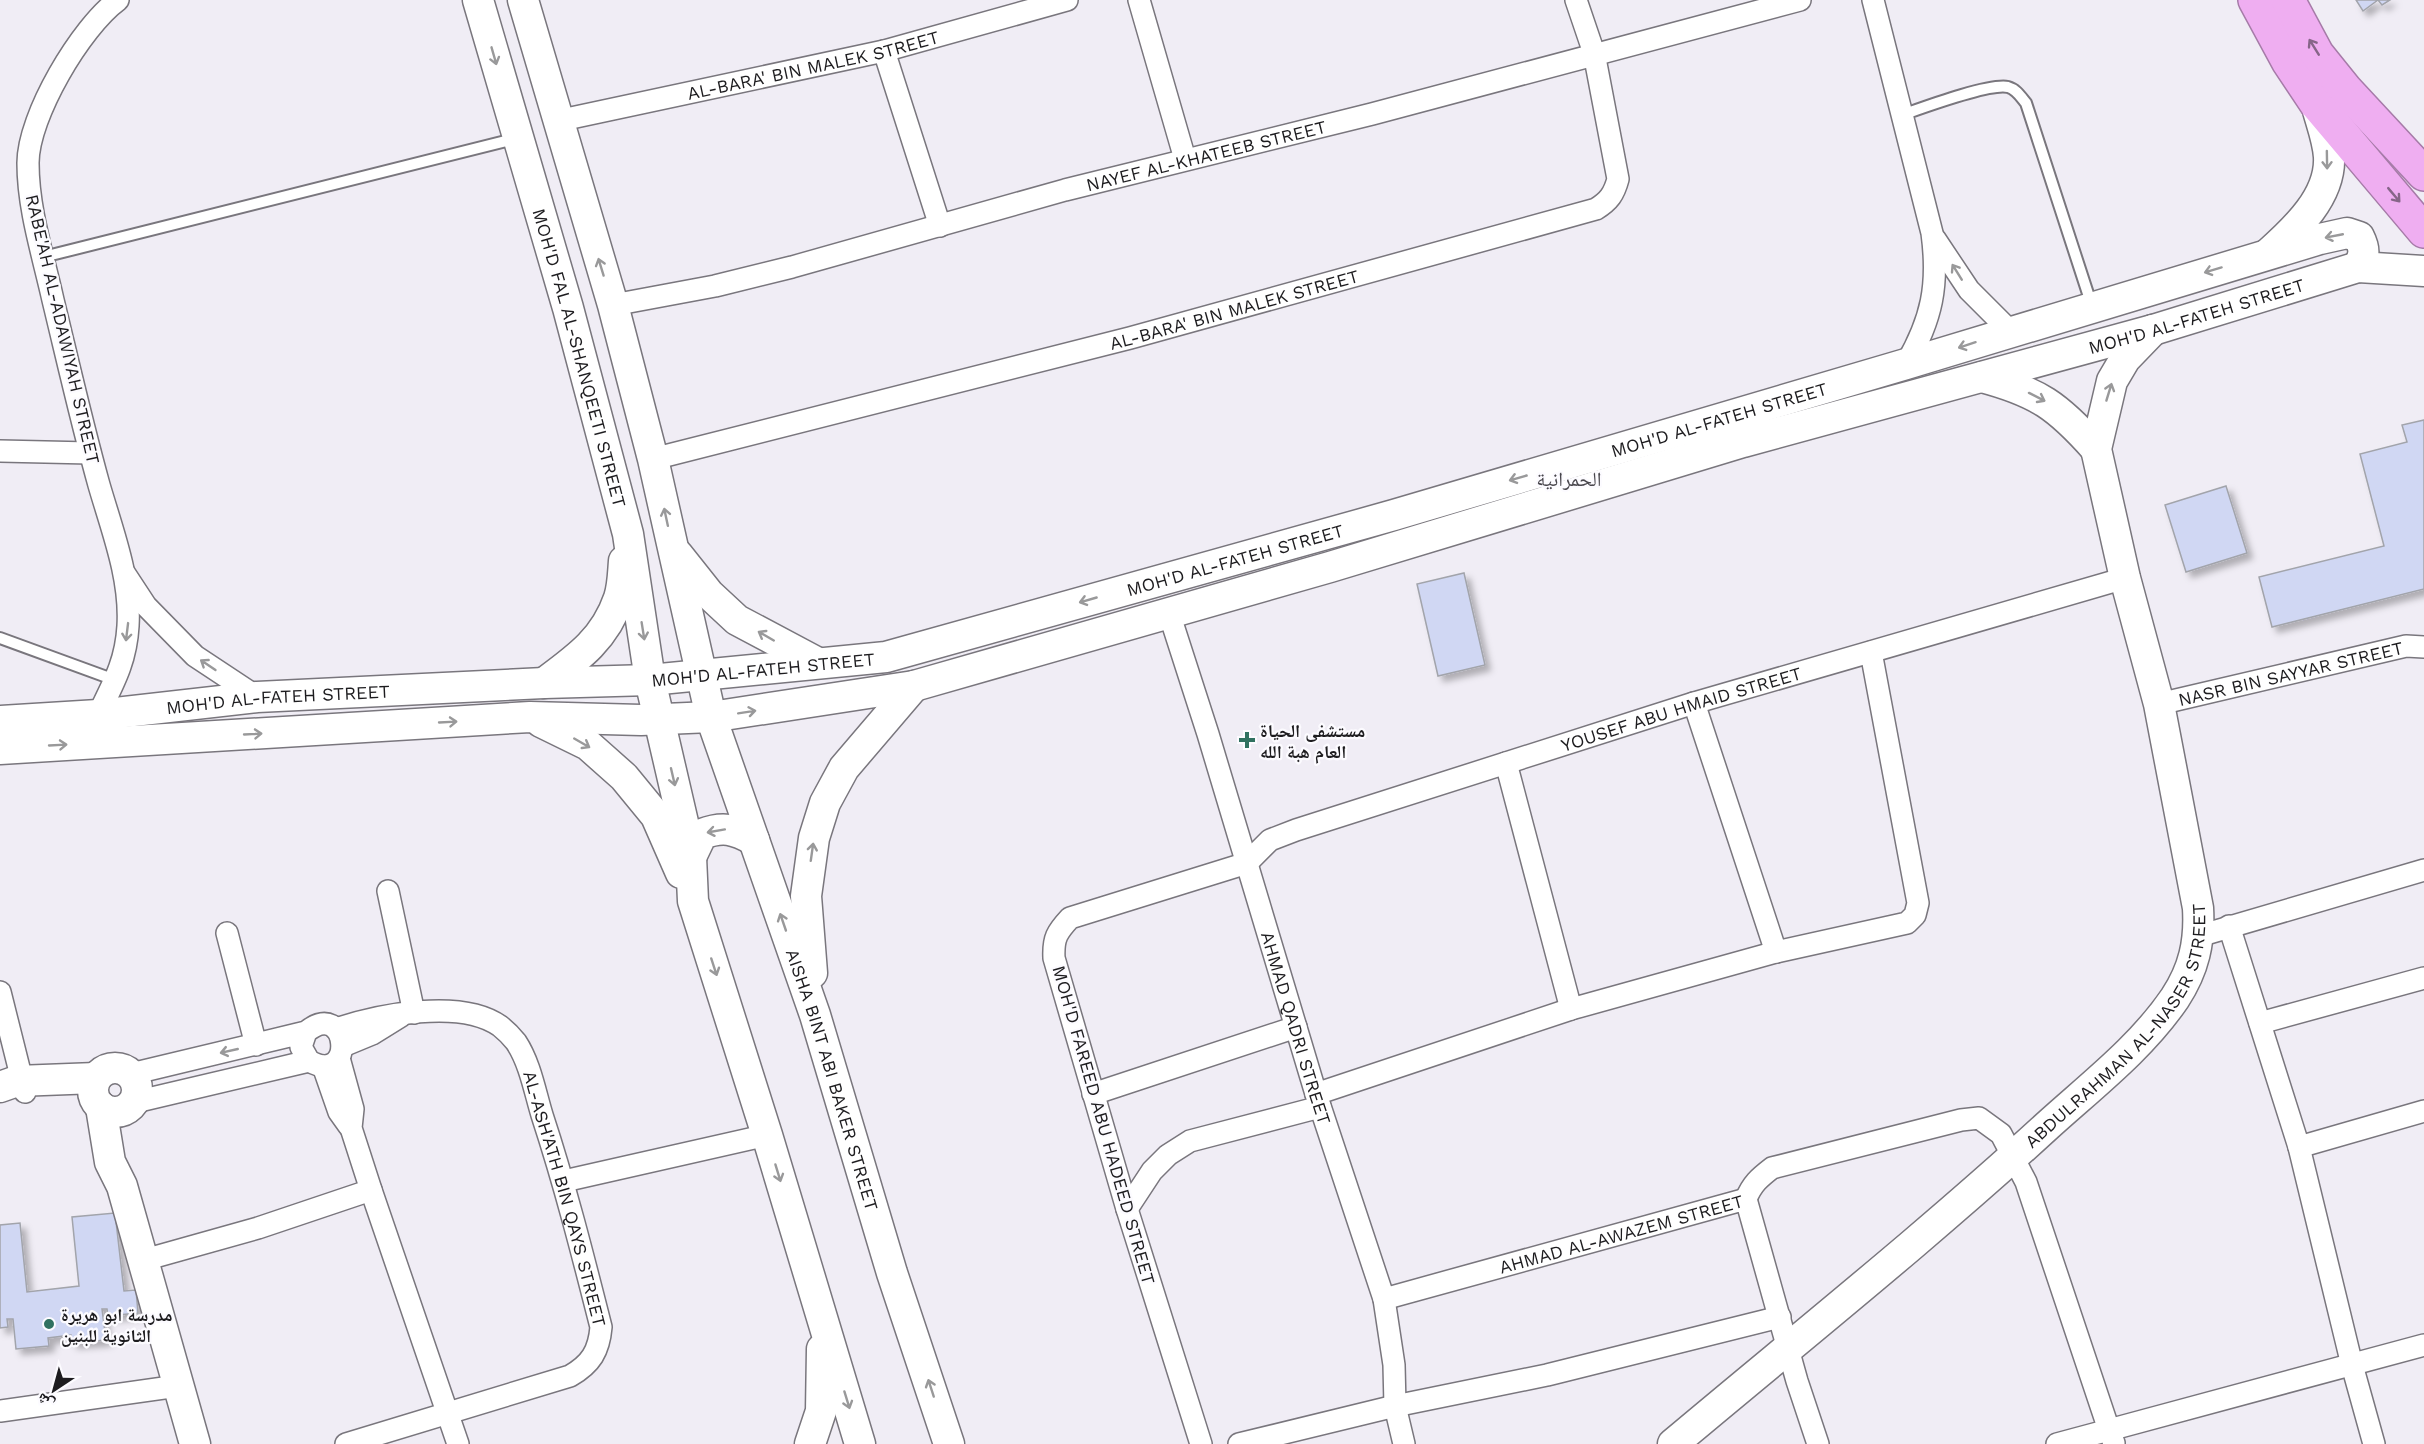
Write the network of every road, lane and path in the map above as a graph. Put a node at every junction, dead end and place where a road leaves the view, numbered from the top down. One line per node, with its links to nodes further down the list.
1 (118, 0): 23 (street, RABE'AH AL-ADAWIYAH STREET)
2 (478, 0): 16 (main road, MOH'D FAL AL-SHANQEETI STREET, one-way to 16)
3 (523, 0): 15 (main road)
4 (1067, 0): 11 (street, AL-BARA' BIN MALEK STREET)
5 (1139, 0): 17 (street)
6 (1576, 0): 12 (street, AL-BARA' BIN MALEK STREET)
7 (1800, 0): 12 (street, NAYEF AL-KHATEEB STREET)
8 (1873, 0): 14 (street)
9 (2255, 0): 13 (highway)
10 (2288, 0): 18 (highway, one-way to 10)
11 (884, 51): 15 (street, AL-BARA' BIN MALEK STREET); 19 (street)
12 (1594, 53): 17 (street, NAYEF AL-KHATEEB STREET); 35 (street, AL-BARA' BIN MALEK STREET)
13 (2316, 103): 20 (highway, one-way to 20); 22 (main road, MOH'D AL-FATEH STREET, one-way to 22)
14 (1902, 115): 21 (street); 27 (lane)
15 (557, 121): 26 (main road, one-way to 15)
16 (518, 138): 23 (lane); 36 (main road, MOH'D FAL AL-SHANQEETI STREET)
17 (1185, 159): 19 (street, NAYEF AL-KHATEEB STREET)
18 (2424, 174)
19 (940, 226): 26 (street, NAYEF AL-KHATEEB STREET)
20 (2424, 231)
21 (1932, 233): 29 (street, one-way to 21); 30 (street)
22 (2269, 252): 24 (main road, one-way to 22); 27 (main road, MOH'D AL-FATEH STREET, one-way to 27)
23 (43, 257): 34 (street, RABE'AH AL-ADAWIYAH STREET)
24 (2358, 267): 25 (main road, MOH'D AL-FATEH STREET); 28 (main road, MOH'D AL-FATEH STREET)
25 (2424, 271)
26 (613, 305): 35 (main road)
27 (2092, 307): 29 (main road, MOH'D AL-FATEH STREET)
28 (2153, 330): 31 (main road, MOH'D AL-FATEH STREET); 32 (main road, ABDULRAHMAN AL-NASER STREET, one-way to 28)
29 (2010, 332): 30 (main road, MOH'D AL-FATEH STREET, one-way to 30)
30 (1906, 364): 44 (main road, MOH'D AL-FATEH STREET, one-way to 44)
31 (1982, 377): 32 (main road, ABDULRAHMAN AL-NASER STREET, one-way to 32); 40 (main road, MOH'D AL-FATEH STREET)
32 (2096, 449): 39 (main road, ABDULRAHMAN AL-NASER STREET)
33 (0, 451): 34 (street)
34 (90, 453): 38 (street, RABE'AH AL-ADAWIYAH STREET)
35 (653, 459): 37 (main road, one-way to 35)
36 (628, 534): 47 (main road, MOH'D FAL AL-SHANQEETI STREET, one-way to 47); 48 (main road)
37 (672, 547): 44 (main road, one-way to 37); 45 (main road)
38 (125, 574): 46 (street, RABE'AH AL-ADAWIYAH STREET, one-way to 46); 50 (street, RABE'AH AL-ADAWIYAH STREET, one-way to 38)
39 (2125, 578): 43 (street, YOUSEF ABU HMAID STREET); 52 (main road, ABDULRAHMAN AL-NASER STREET)
40 (1169, 613): 49 (main road, MOH'D AL-FATEH STREET); 62 (street, AHMAD QADRI STREET)
41 (0, 638): 46 (lane)
42 (2424, 647): 52 (street, NASR BIN SAYYAR STREET)
43 (1871, 652): 51 (street, YOUSEF ABU HMAID STREET); 69 (street)
44 (818, 663): 45 (main road, MOH'D AL-FATEH STREET)
45 (701, 676): 47 (main road, MOH'D AL-FATEH STREET); 55 (main road)
46 (116, 680): 53 (street, RABE'AH AL-ADAWIYAH STREET)
47 (650, 680): 48 (main road, MOH'D AL-FATEH STREET); 56 (main road, MOH'D FAL AL-SHANQEETI STREET)
48 (544, 683): 50 (main road, MOH'D AL-FATEH STREET)
49 (914, 686): 55 (main road, MOH'D AL-FATEH STREET, one-way to 49); 74 (main road, one-way to 49)
50 (256, 697): 53 (main road, MOH'D AL-FATEH STREET)
51 (1694, 703): 59 (street, YOUSEF ABU HMAID STREET); 69 (street)
52 (2158, 704): 68 (main road, ABDULRAHMAN AL-NASER STREET)
53 (98, 715): 57 (main road, MOH'D AL-FATEH STREET)
54 (530, 717): 56 (main road, MOH'D AL-FATEH STREET); 58 (main road, MOH'D AL-FATEH STREET, one-way to 54); 65 (main road, one-way to 65)
55 (711, 717): 56 (main road, MOH'D AL-FATEH STREET); 60 (main road, AISHA BINT ABI BAKER STREET)
56 (660, 720): 61 (main road, one-way to 61)
57 (0, 721)
58 (0, 749)
59 (1506, 763): 62 (street, YOUSEF ABU HMAID STREET); 72 (street)
60 (754, 840): 61 (main road, one-way to 61); 74 (main road, AISHA BINT ABI BAKER STREET, one-way to 60)
61 (691, 857): 65 (main road)
62 (1247, 863): 76 (street, AHMAD QADRI STREET); 81 (street, MOH'D FAREED ABU HADEED STREET)
63 (2424, 870): 66 (street)
64 (388, 891): 73 (street)
65 (693, 902): 85 (main road, one-way to 85)
66 (2229, 926): 68 (street); 75 (street)
67 (227, 933): 78 (street)
68 (2199, 936): 87 (main road, ABDULRAHMAN AL-NASER STREET)
69 (1776, 952): 72 (street)
70 (2424, 978): 75 (street)
71 (0, 992): 80 (street)
72 (1571, 1009): 83 (street)
73 (407, 1014): 79 (street); 88 (street, AL-ASH'ATH BIN QAYS STREET)
74 (815, 1015): 109 (main road, AISHA BINT ABI BAKER STREET, one-way to 74)
75 (2260, 1023): 86 (street)
76 (1296, 1027): 81 (street); 83 (street, AHMAD QADRI STREET)
77 (306, 1032): 78 (street); 79 (street); 79 (street)
78 (256, 1045): 82 (street, one-way to 82)
79 (330, 1052): 82 (street); 89 (street)
80 (13, 1087): 82 (main road)
81 (1093, 1094): 91 (street, MOH'D FAREED ABU HADEED STREET)
82 (114, 1095): 92 (main road)
83 (1318, 1101): 91 (street); 93 (street, AHMAD QADRI STREET)
84 (2424, 1111): 86 (street)
85 (767, 1135): 88 (street); 95 (main road, one-way to 95)
86 (2300, 1147): 98 (street)
87 (2014, 1157): 90 (street); 97 (main road, ABDULRAHMAN AL-NASER STREET); 103 (street)
88 (564, 1181): 102 (street, AL-ASH'ATH BIN QAYS STREET)
89 (370, 1190): 92 (street); 102 (street)
90 (1746, 1199): 93 (street, AHMAD AL-AWAZEM STREET); 94 (street, AHMAD AL-AWAZEM STREET)
91 (1127, 1209): 110 (street, MOH'D FAREED ABU HADEED STREET)
92 (144, 1260): 99 (main road)
93 (1384, 1299): 100 (street, AHMAD QADRI STREET)
94 (1780, 1317): 97 (street, AHMAD AL-AWAZEM STREET); 100 (street)
95 (822, 1319): 107 (main road); 108 (main road, one-way to 108)
96 (2424, 1345): 98 (street)
97 (1789, 1347): 113 (main road, ABDULRAHMAN AL-NASER STREET); 114 (street, AHMAD AL-AWAZEM STREET)
98 (2352, 1365): 103 (street); 116 (street)
99 (178, 1386): 101 (street); 104 (main road)
100 (1395, 1406): 111 (street); 112 (street, AHMAD QADRI STREET)
101 (0, 1411)
102 (448, 1412): 105 (street, AL-ASH'ATH BIN QAYS STREET); 106 (street)
103 (2112, 1437): 115 (street)
104 (195, 1444)
105 (346, 1444)
106 (458, 1444)
107 (810, 1444)
108 (860, 1444)
109 (949, 1444)
110 (1201, 1444)
111 (1239, 1444)
112 (1404, 1444)
113 (1672, 1444)
114 (1818, 1444)
115 (2058, 1444)
116 (2374, 1444)

